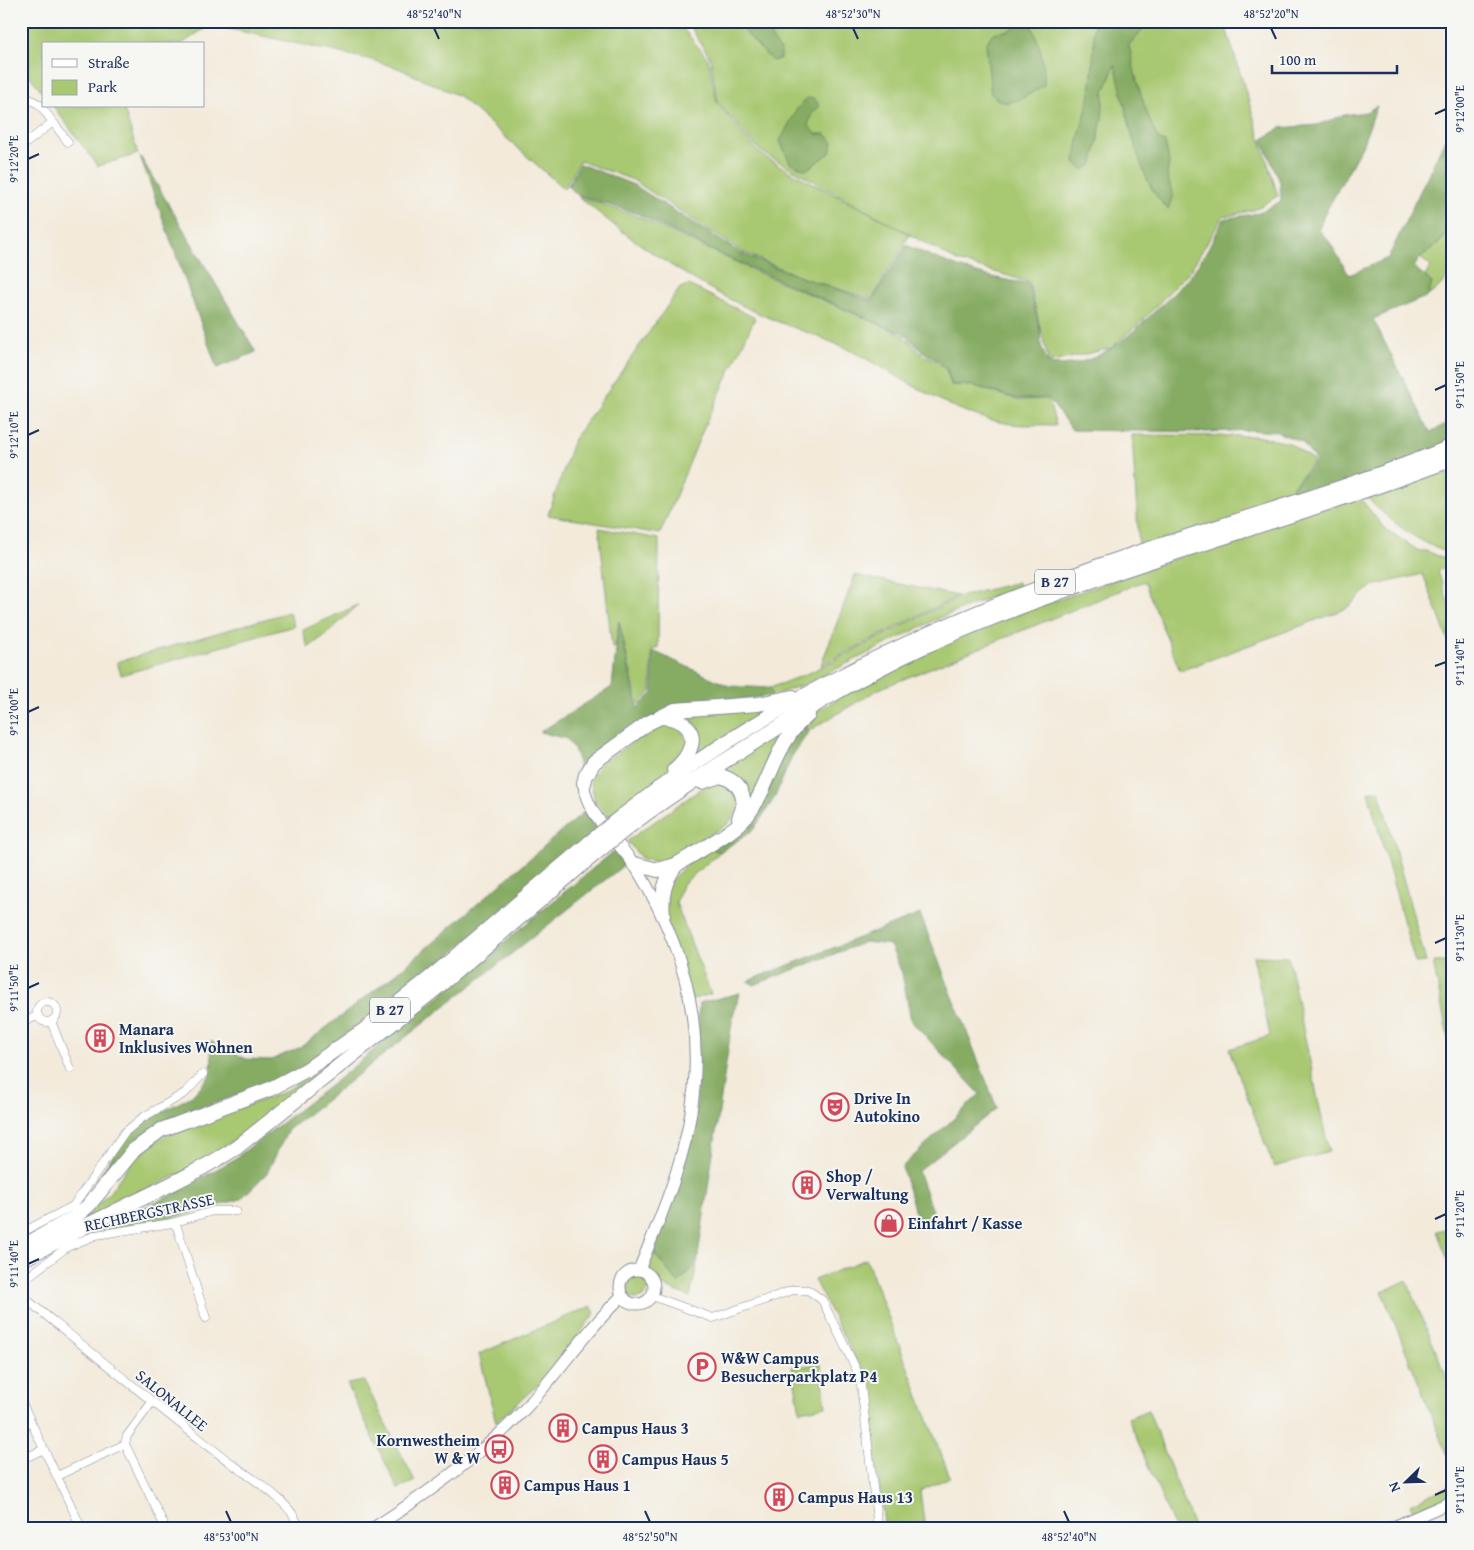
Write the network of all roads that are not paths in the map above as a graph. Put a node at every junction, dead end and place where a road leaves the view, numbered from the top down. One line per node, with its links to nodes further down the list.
1 (21, 88): 2 (street)
2 (42, 108)
3 (42, 108): 4 (street)
4 (53, 122): 5 (street); 6 (street)
5 (68, 142)
6 (21, 147)
7 (1453, 446): 9 (highway, B 27)
8 (1453, 459): 9 (highway, B 27)
9 (1386, 478): 10 (highway, B 27)
10 (1319, 500): 11 (highway, B 27); 12 (highway, B 27)
11 (837, 690): 15 (highway, B 27); 16 (highway, B 27)
12 (805, 694): 13 (highway, B 27); 15 (highway, B 27)
13 (662, 717): 14 (highway, B 27); 15 (highway, B 27)
14 (584, 783): 18 (main road)
15 (666, 790): 16 (highway, B 27); 17 (highway, B 27, bridge)
16 (735, 826): 19 (highway, B 27)
17 (593, 848): 29 (highway, B 27); 30 (highway, B 27)
18 (634, 864): 19 (highway, B 27); 20 (main road)
19 (676, 865): 20 (highway, B 27)
20 (663, 916): 31 (main road)
21 (38, 1015): 22 (street); 22 (street); 23 (street)
22 (51, 1021): 24 (street)
23 (21, 1024)
24 (70, 1069)
25 (203, 1074): 28 (street)
26 (236, 1211): 27 (street, RECHBERGSTRASSE)
27 (172, 1223): 32 (street, RECHBERGSTRASSE); 36 (street)
28 (21, 1233)
29 (21, 1247)
30 (21, 1260)
31 (639, 1270): 34 (main road); 35 (main road)
32 (21, 1282)
33 (21, 1295): 38 (street, SALONALLEE)
34 (622, 1296): 35 (main road); 47 (main road)
35 (652, 1296): 48 (street)
36 (206, 1318)
37 (21, 1401): 40 (street)
38 (152, 1402): 39 (street); 46 (street, SALONALLEE)
39 (125, 1444): 42 (street); 45 (street)
40 (44, 1449): 41 (street); 42 (street)
41 (21, 1460)
42 (57, 1476): 44 (street)
43 (1453, 1501): 49 (main road)
44 (82, 1529)
45 (166, 1529)
46 (298, 1529)
47 (372, 1529)
48 (878, 1529)
49 (1389, 1529)

